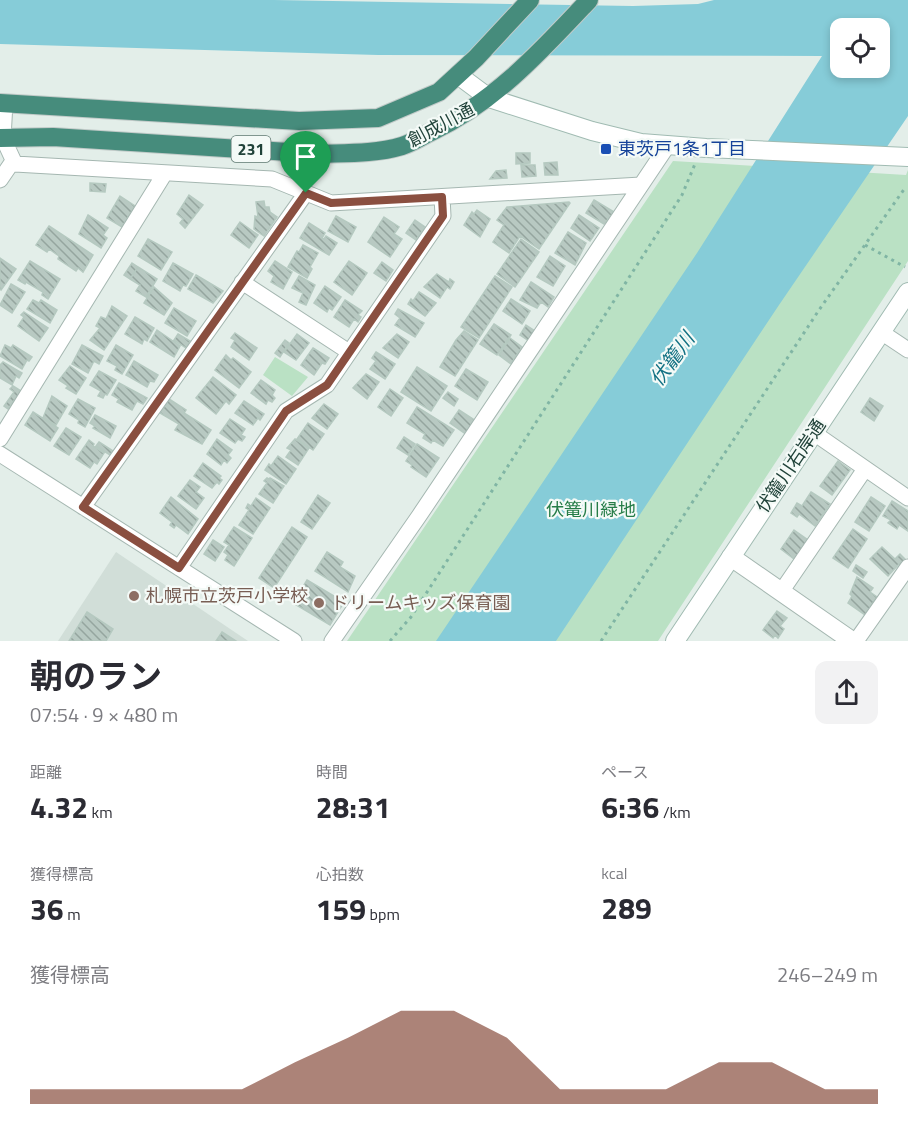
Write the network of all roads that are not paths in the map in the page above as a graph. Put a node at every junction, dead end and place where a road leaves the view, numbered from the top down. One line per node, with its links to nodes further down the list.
1 (530, 0): 3 (highway, 創成川通 / 231)
2 (589, 0): 4 (highway, 創成川通 / 231)
3 (458, 75): 4 (main road); 5 (highway, 創成川通 / 231)
4 (489, 98): 6 (highway, 創成川通 / 231); 7 (main road)
5 (2, 103): 6 (street)
6 (1, 138): 9 (street)
7 (668, 145): 8 (main road); 12 (street)
8 (908, 157)
9 (13, 161): 10 (street); 11 (street)
10 (165, 173): 13 (street); 21 (street)
11 (0, 180)
12 (641, 185): 14 (street); 31 (street)
13 (306, 193): 14 (street); 15 (street)
14 (442, 197): 19 (street)
15 (242, 282): 19 (street); 25 (street)
16 (908, 292): 17 (main road, 伏籠川右岸通)
17 (881, 332): 18 (street); 20 (main road, 伏籠川右岸通)
18 (908, 350)
19 (349, 352): 28 (street)
20 (814, 433): 23 (street); 26 (main road, 伏籠川右岸通)
21 (0, 439)
22 (0, 454): 25 (street)
23 (865, 468): 24 (street); 29 (street)
24 (908, 498)
25 (83, 507): 28 (street)
26 (731, 557): 29 (main road); 32 (main road, 伏籠川右岸通)
27 (908, 567): 33 (street)
28 (179, 568): 30 (street)
29 (781, 592): 33 (main road)
30 (294, 641)
31 (332, 641)
32 (675, 641)
33 (854, 641)

